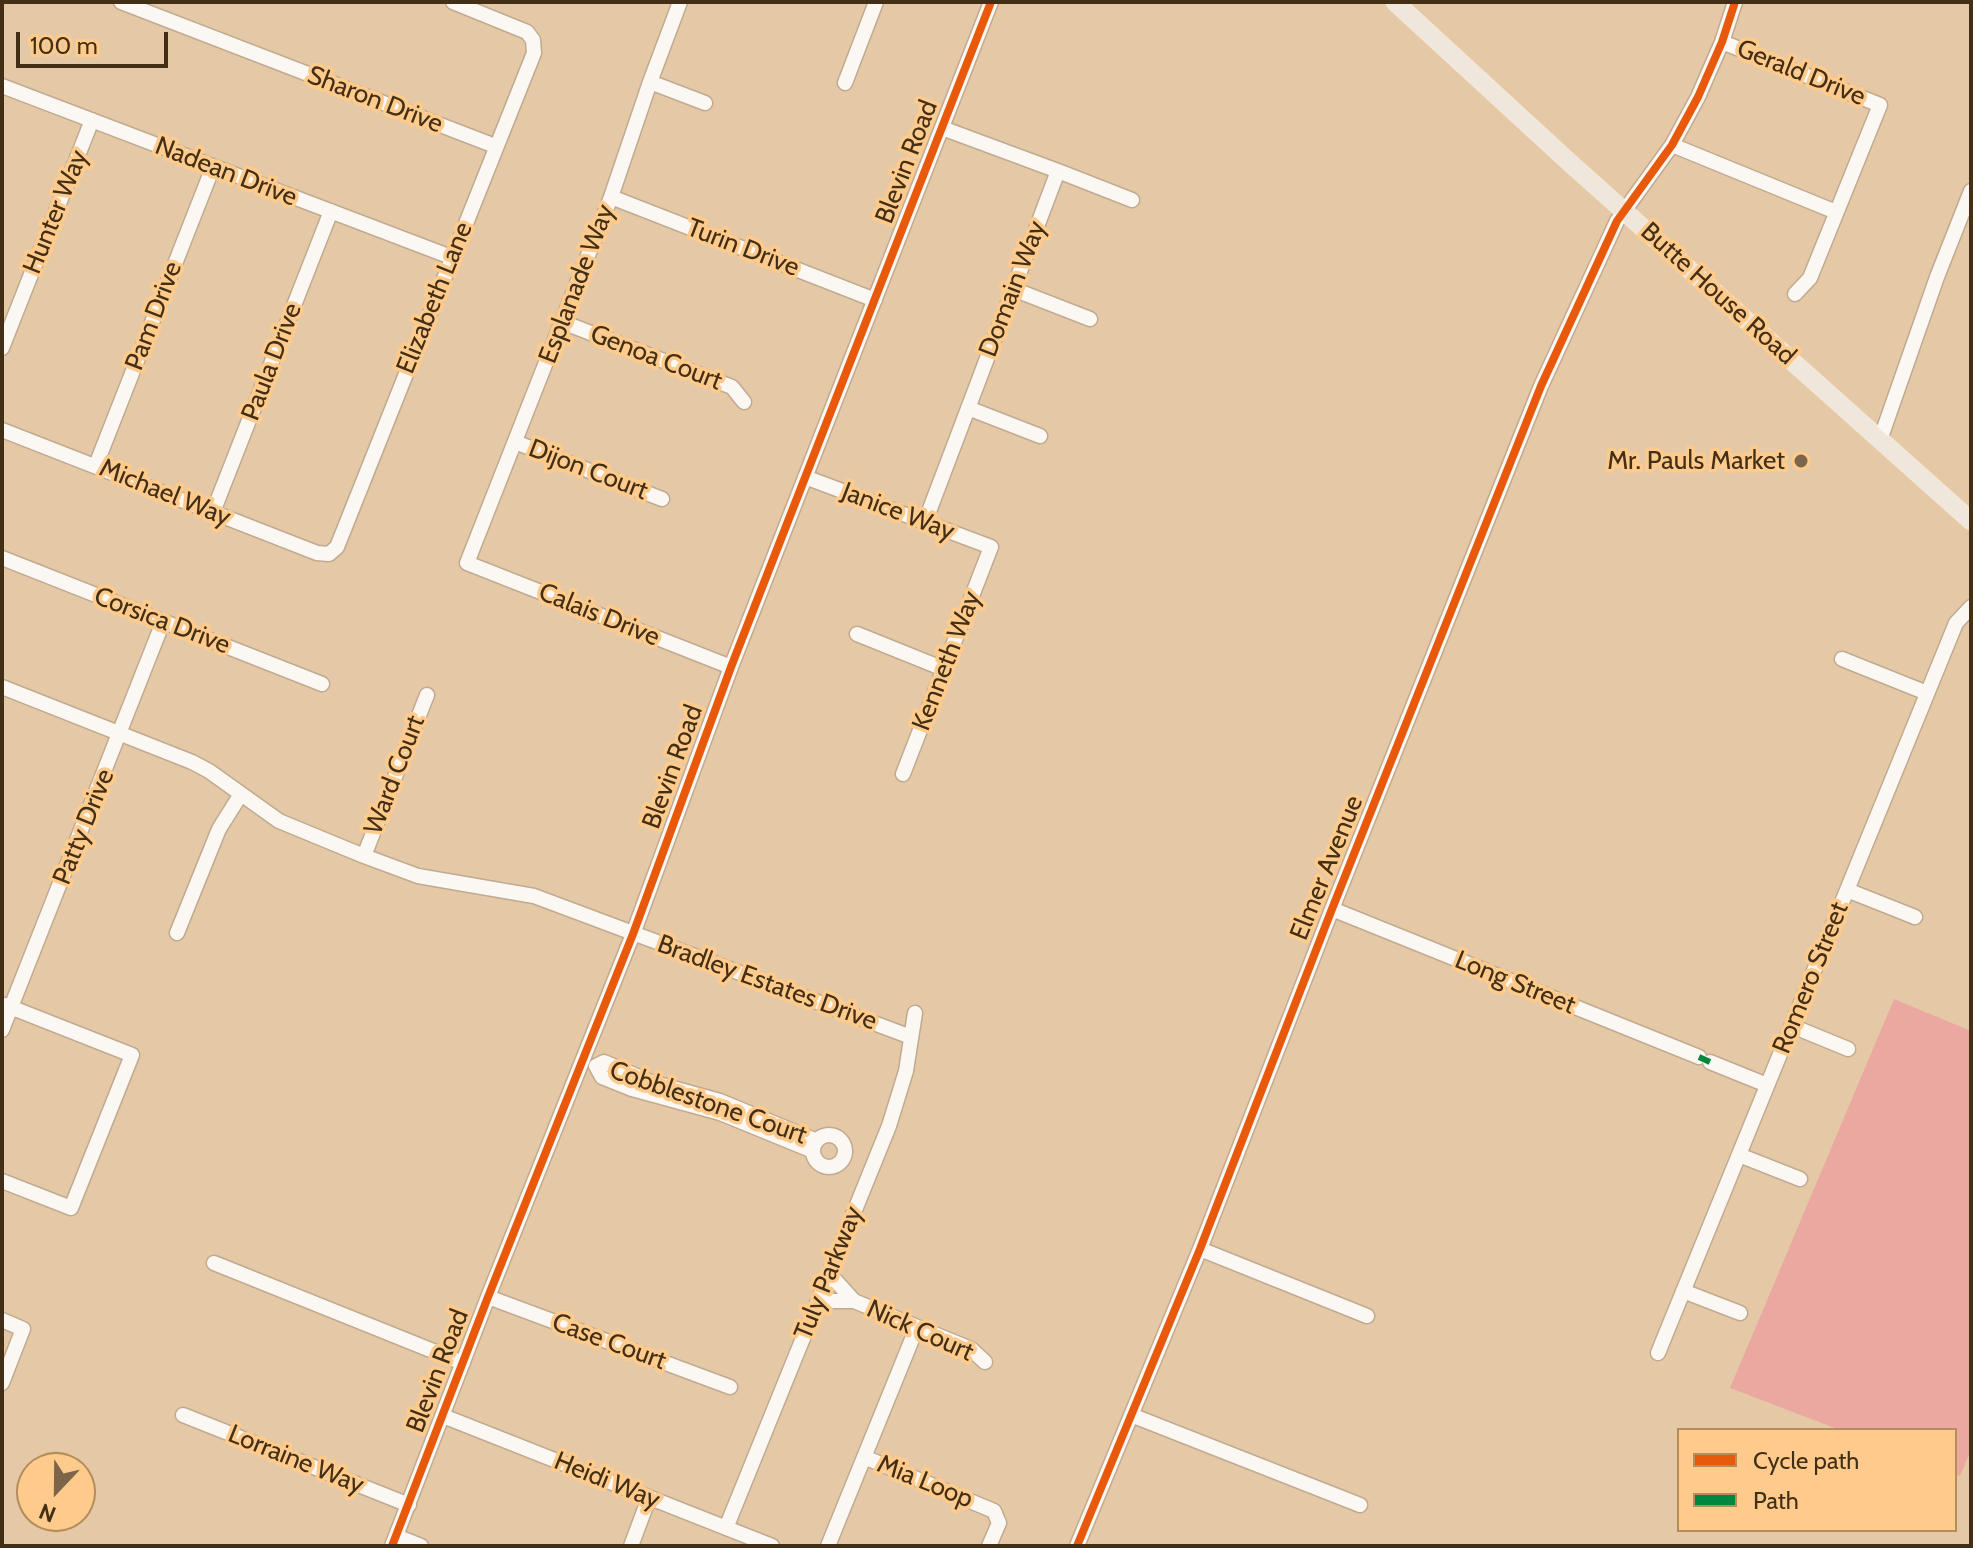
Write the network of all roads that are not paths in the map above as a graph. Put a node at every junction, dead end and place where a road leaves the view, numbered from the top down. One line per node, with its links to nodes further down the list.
1 (121, 2): 16 (street, Sharon Drive)
2 (453, 2): 16 (street, Elizabeth Lane)
3 (680, 2): 9 (street, Esplanade Way)
4 (876, 2): 10 (street)
5 (991, 2): 14 (street, Blevin Road)
6 (1395, 2): 22 (main road, Butte House Road)
7 (1735, 2): 8 (street, Elmer Avenue)
8 (1722, 42): 15 (street, Elmer Avenue); 24 (street, Gerald Drive)
9 (650, 82): 12 (street); 20 (street, Esplanade Way)
10 (845, 83)
11 (2, 86): 13 (street, Nadean Drive)
12 (705, 103)
13 (92, 120): 17 (street, Nadean Drive); 31 (street, Hunter Way)
14 (942, 128): 18 (street); 28 (street, Blevin Road)
15 (1672, 145): 22 (street, Elmer Avenue); 24 (street)
16 (495, 146): 25 (street, Elizabeth Lane)
17 (213, 167): 23 (street, Nadean Drive); 38 (street, Pam Drive)
18 (1058, 171): 21 (street); 26 (street, Domain Way)
19 (1971, 191): 36 (street)
20 (611, 197): 28 (street, Turin Drive); 30 (street, Esplanade Way)
21 (1132, 200)
22 (1626, 210): 36 (main road, Butte House Road); 63 (street, Elmer Avenue)
23 (331, 211): 25 (street, Nadean Drive); 41 (street, Paula Drive)
24 (1836, 212): 27 (street)
25 (451, 257): 45 (street, Elizabeth Lane)
26 (1013, 289): 29 (street); 33 (street, Domain Way)
27 (1795, 294)
28 (875, 300): 39 (street, Blevin Road)
29 (1090, 319)
30 (562, 322): 32 (street, Genoa Court); 37 (street, Esplanade Way)
31 (2, 348)
32 (744, 402)
33 (968, 408): 35 (street); 43 (street, Domain Way)
34 (2, 430): 38 (street, Michael Way)
35 (1040, 436)
36 (1880, 440): 42 (main road, Butte House Road)
37 (515, 442): 40 (street, Dijon Court); 47 (street, Esplanade Way)
38 (96, 465): 41 (street, Michael Way)
39 (805, 477): 43 (street, Janice Way); 52 (street, Blevin Road)
40 (662, 499)
41 (213, 512): 45 (street, Michael Way)
42 (1971, 521)
43 (925, 522): 44 (street, Janice Way)
44 (991, 547): 53 (street, Kenneth Way)
45 (329, 554)
46 (2, 558): 49 (street, Corsica Drive)
47 (467, 563): 52 (street, Calais Drive)
48 (1971, 607): 56 (street, Romero Street)
49 (163, 622): 54 (street, Corsica Drive); 58 (street, Patty Drive)
50 (857, 634): 53 (street)
51 (1842, 659): 56 (street)
52 (731, 667): 66 (street, Blevin Road)
53 (944, 669): 59 (street, Kenneth Way)
54 (322, 684)
55 (2, 688): 58 (street, Bradley Estates Drive)
56 (1927, 693): 62 (street, Romero Street)
57 (427, 695): 61 (street, Ward Court)
58 (121, 735): 60 (street, Bradley Estates Drive); 67 (street, Patty Drive)
59 (903, 774)
60 (241, 794): 61 (street, Bradley Estates Drive); 65 (street)
61 (364, 856): 66 (street, Bradley Estates Drive)
62 (1847, 890): 64 (street); 69 (street, Romero Street)
63 (1332, 909): 74 (street, Long Street); 79 (street, Elmer Avenue)
64 (1915, 917)
65 (177, 933)
66 (633, 934): 71 (street, Bradley Estates Drive); 73 (street, Blevin Road)
67 (6, 1006): 70 (street, Patty Drive); 78 (street)
68 (915, 1013): 71 (street, Tuly Parkway)
69 (1792, 1026): 72 (street); 74 (street, Romero Street)
70 (2, 1030)
71 (911, 1037): 81 (street, Tuly Parkway)
72 (1848, 1049)
73 (589, 1064): 75 (street, Cobblestone Court); 83 (street, Blevin Road)
74 (1767, 1085): 76 (street, Romero Street)
75 (815, 1146)
76 (1739, 1155): 77 (street); 82 (street, Romero Street)
77 (1800, 1179)
78 (2, 1181)
79 (1200, 1249): 87 (street); 96 (street, Elmer Avenue)
80 (214, 1263): 92 (street)
81 (828, 1277): 84 (street, Tuly Parkway); 85 (street, Nick Court)
82 (1683, 1291): 86 (street); 90 (street, Romero Street)
83 (488, 1297): 92 (street, Blevin Road); 94 (street, Case Court)
84 (819, 1298): 85 (street, Nick Court); 102 (street, Tuly Parkway)
85 (854, 1301): 89 (street, Nick Court)
86 (1740, 1313)
87 (1367, 1316)
88 (2, 1320): 93 (street)
89 (917, 1327): 91 (street, Nick Court); 98 (street)
90 (1658, 1353)
91 (985, 1362)
92 (463, 1363): 97 (street, Blevin Road)
93 (2, 1383)
94 (730, 1387)
95 (183, 1415): 100 (street, Lorraine Way)
96 (1131, 1415): 101 (street); 109 (street, Elmer Avenue)
97 (443, 1416): 99 (street, Heidi Way); 100 (street, Blevin Road)
98 (864, 1457): 107 (street); 108 (street, Mia Loop)
99 (649, 1498): 102 (street, Heidi Way); 105 (street)
100 (409, 1505): 103 (street, Blevin Road)
101 (1360, 1505)
102 (726, 1528): 106 (street, Heidi Way)
103 (394, 1541): 104 (street)
104 (421, 1546)
105 (631, 1546)
106 (772, 1546)
107 (828, 1546)
108 (989, 1546)
109 (1077, 1546)

